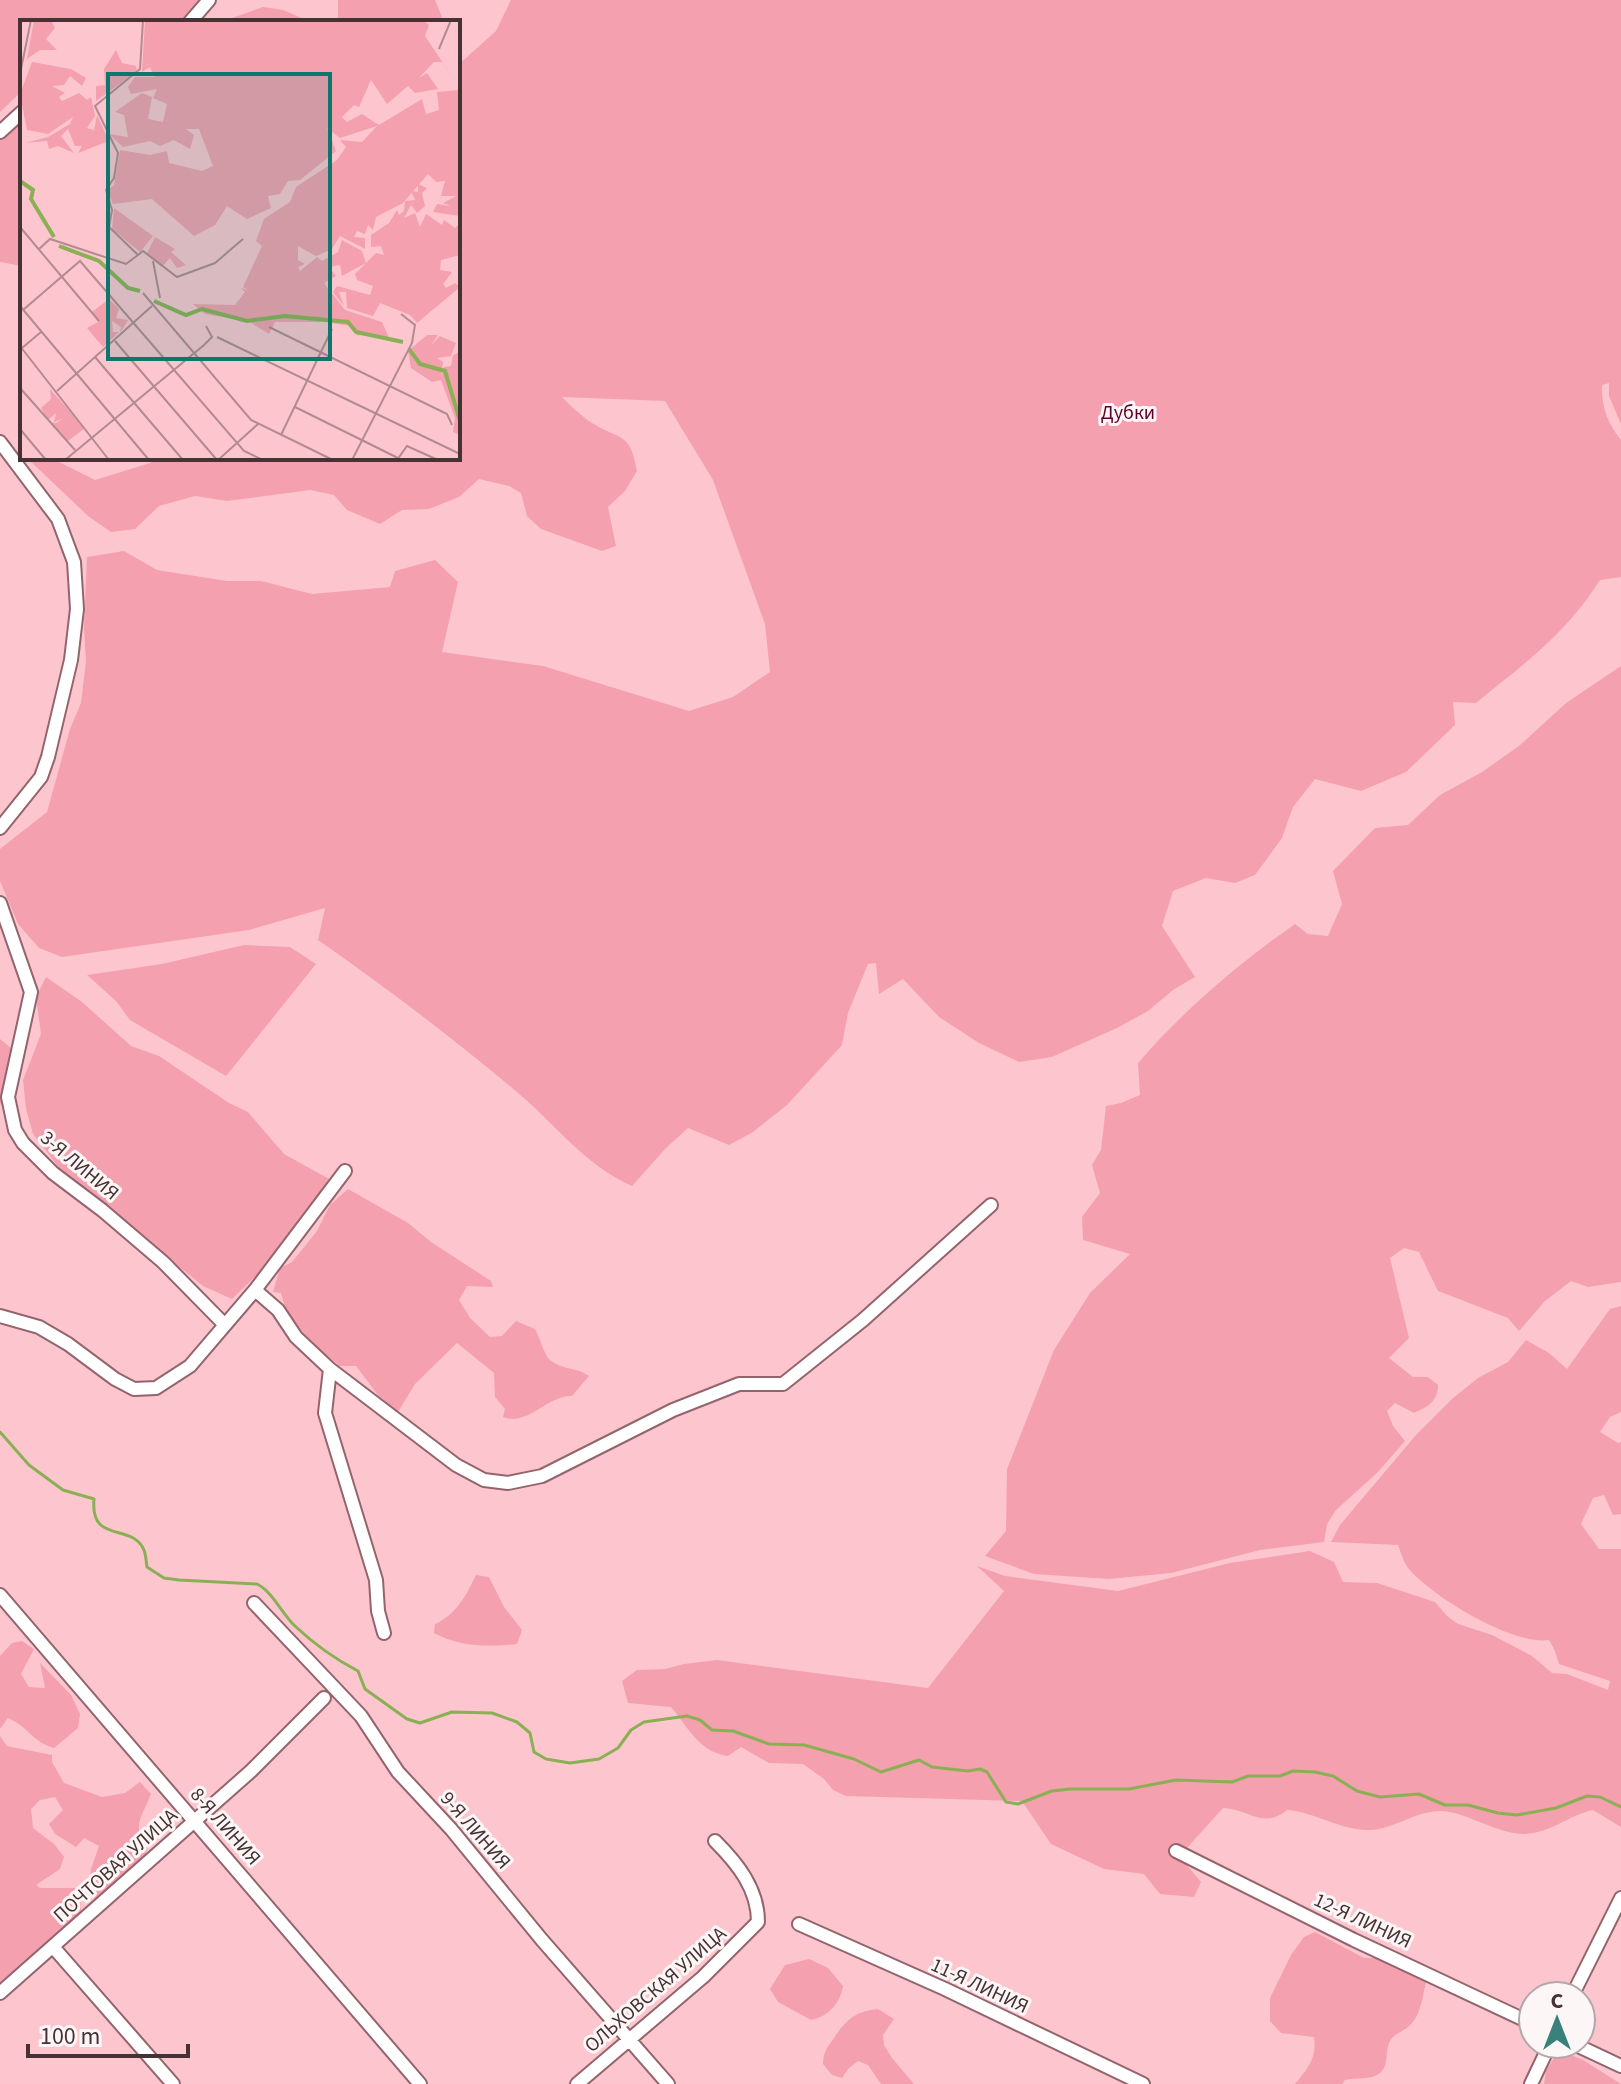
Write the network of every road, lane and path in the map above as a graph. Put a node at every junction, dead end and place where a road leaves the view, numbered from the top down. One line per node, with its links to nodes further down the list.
1 (209, 0): 2 (street)
2 (192, 20)
3 (20, 114): 4 (street)
4 (0, 132)
5 (0, 442): 6 (street)
6 (0, 828)
7 (0, 903): 12 (street, 3-Я ЛИНИЯ)
8 (345, 1171): 10 (street)
9 (991, 1205): 13 (street)
10 (255, 1290): 12 (street); 13 (street)
11 (0, 1316): 12 (street)
12 (224, 1324)
13 (330, 1369): 16 (street)
14 (0, 1595): 18 (street, 8-Я ЛИНИЯ)
15 (254, 1603): 27 (street, 9-Я ЛИНИЯ)
16 (384, 1633)
17 (324, 1698): 18 (street, ПОЧТОВАЯ УЛИЦА)
18 (195, 1821): 23 (street, ПОЧТОВАЯ УЛИЦА); 32 (street, 8-Я ЛИНИЯ)
19 (715, 1841): 27 (street, ОЛЬХОВСКАЯ УЛИЦА)
20 (1176, 1851): 26 (street, 12-Я ЛИНИЯ)
21 (1621, 1898): 24 (street)
22 (799, 1924): 35 (street, 11-Я ЛИНИЯ)
23 (54, 1948): 25 (street, ПОЧТОВАЯ УЛИЦА); 31 (street)
24 (1580, 1980)
25 (0, 1993)
26 (1517, 2016)
27 (630, 2038): 33 (street, ОЛЬХОВСКАЯ УЛИЦА); 34 (street, 9-Я ЛИНИЯ)
28 (1597, 2055): 30 (street)
29 (1542, 2060): 36 (street)
30 (1621, 2066)
31 (173, 2084)
32 (420, 2084)
33 (577, 2084)
34 (668, 2084)
35 (1143, 2084)
36 (1531, 2084)

